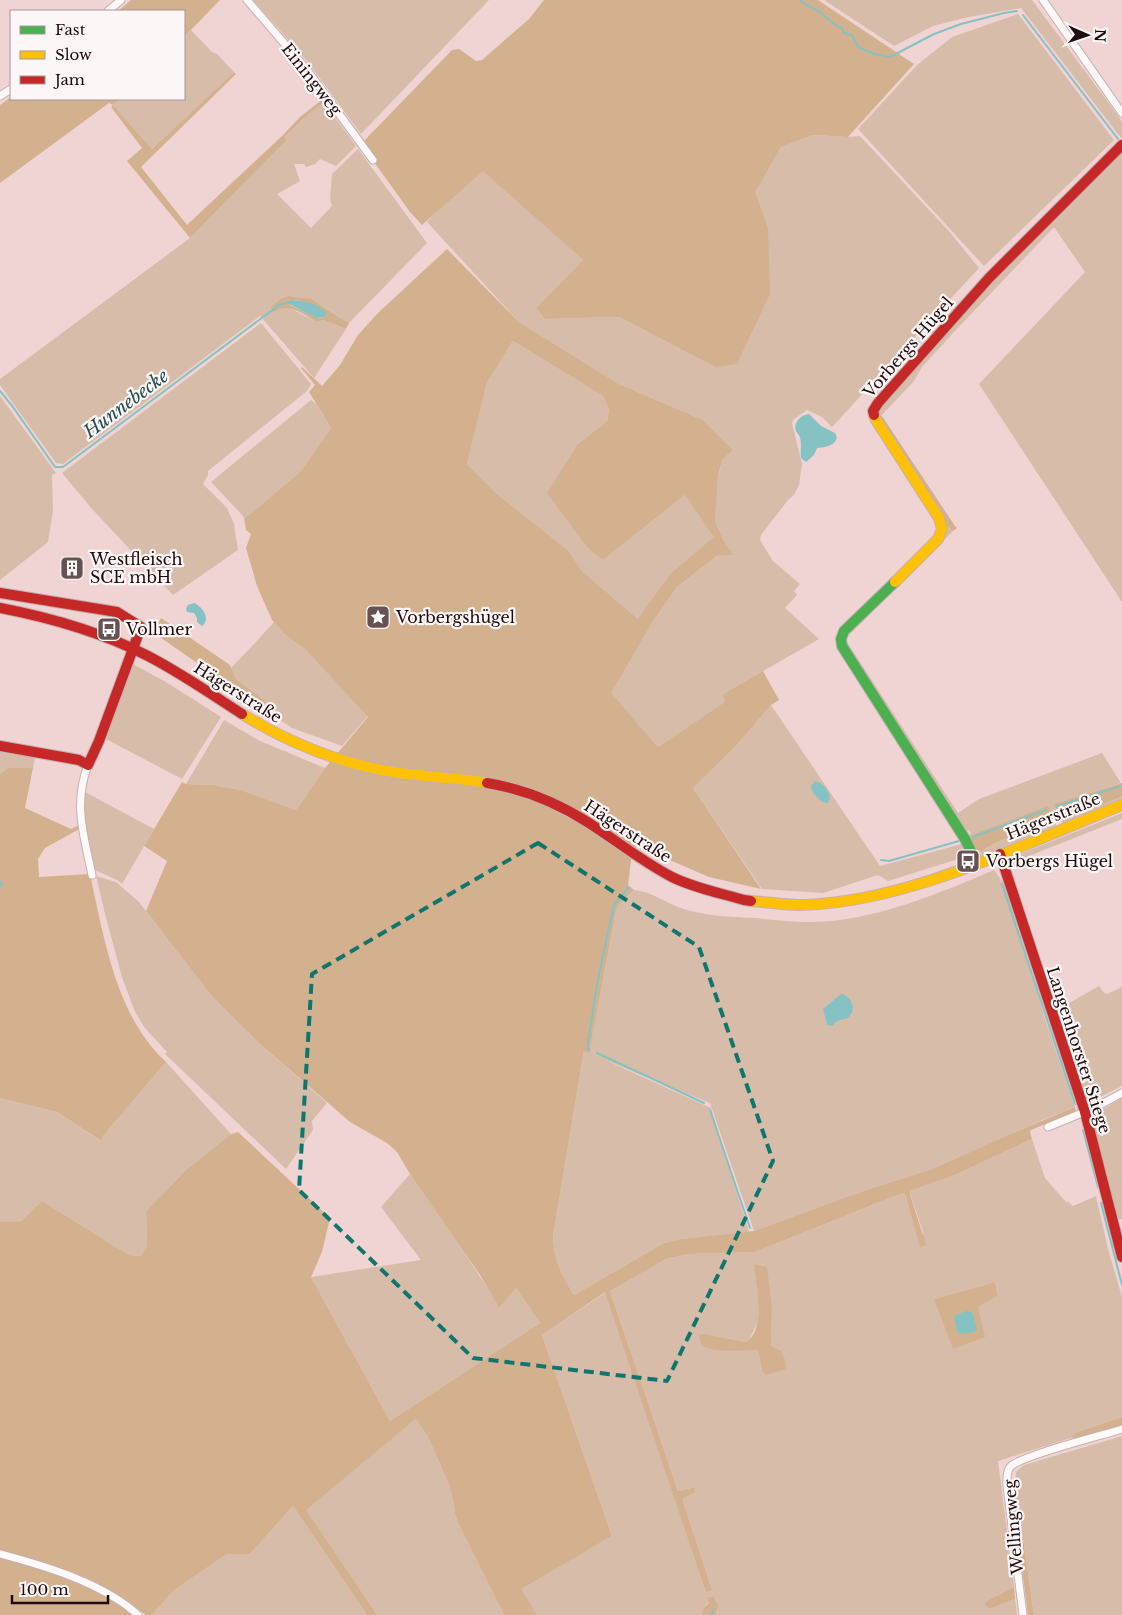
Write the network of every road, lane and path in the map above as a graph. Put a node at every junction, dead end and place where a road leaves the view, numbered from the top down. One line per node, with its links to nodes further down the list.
1 (121, 0): 4 (street)
2 (247, 0): 7 (street, Einingweg)
3 (1043, 0): 5 (street)
4 (109, 10)
5 (1122, 113)
6 (1122, 145): 15 (street, Vorbergs Hügel)
7 (373, 160)
8 (0, 593): 10 (street)
9 (0, 608): 10 (street, Hägerstraße)
10 (132, 648): 12 (street); 15 (street, Hägerstraße)
11 (0, 746): 12 (street)
12 (88, 764): 16 (street)
13 (1122, 805): 14 (street, Hägerstraße)
14 (1000, 854): 15 (street, Hägerstraße); 18 (street, Langenhorster Stiege)
15 (977, 862)
16 (92, 875)
17 (1122, 1093): 18 (street)
18 (1085, 1112): 19 (street); 20 (street, Langenhorster Stiege)
19 (1048, 1127)
20 (1122, 1257)
21 (1122, 1429): 24 (street, Wellingweg)
22 (0, 1554): 23 (street)
23 (138, 1615)
24 (1023, 1615)

